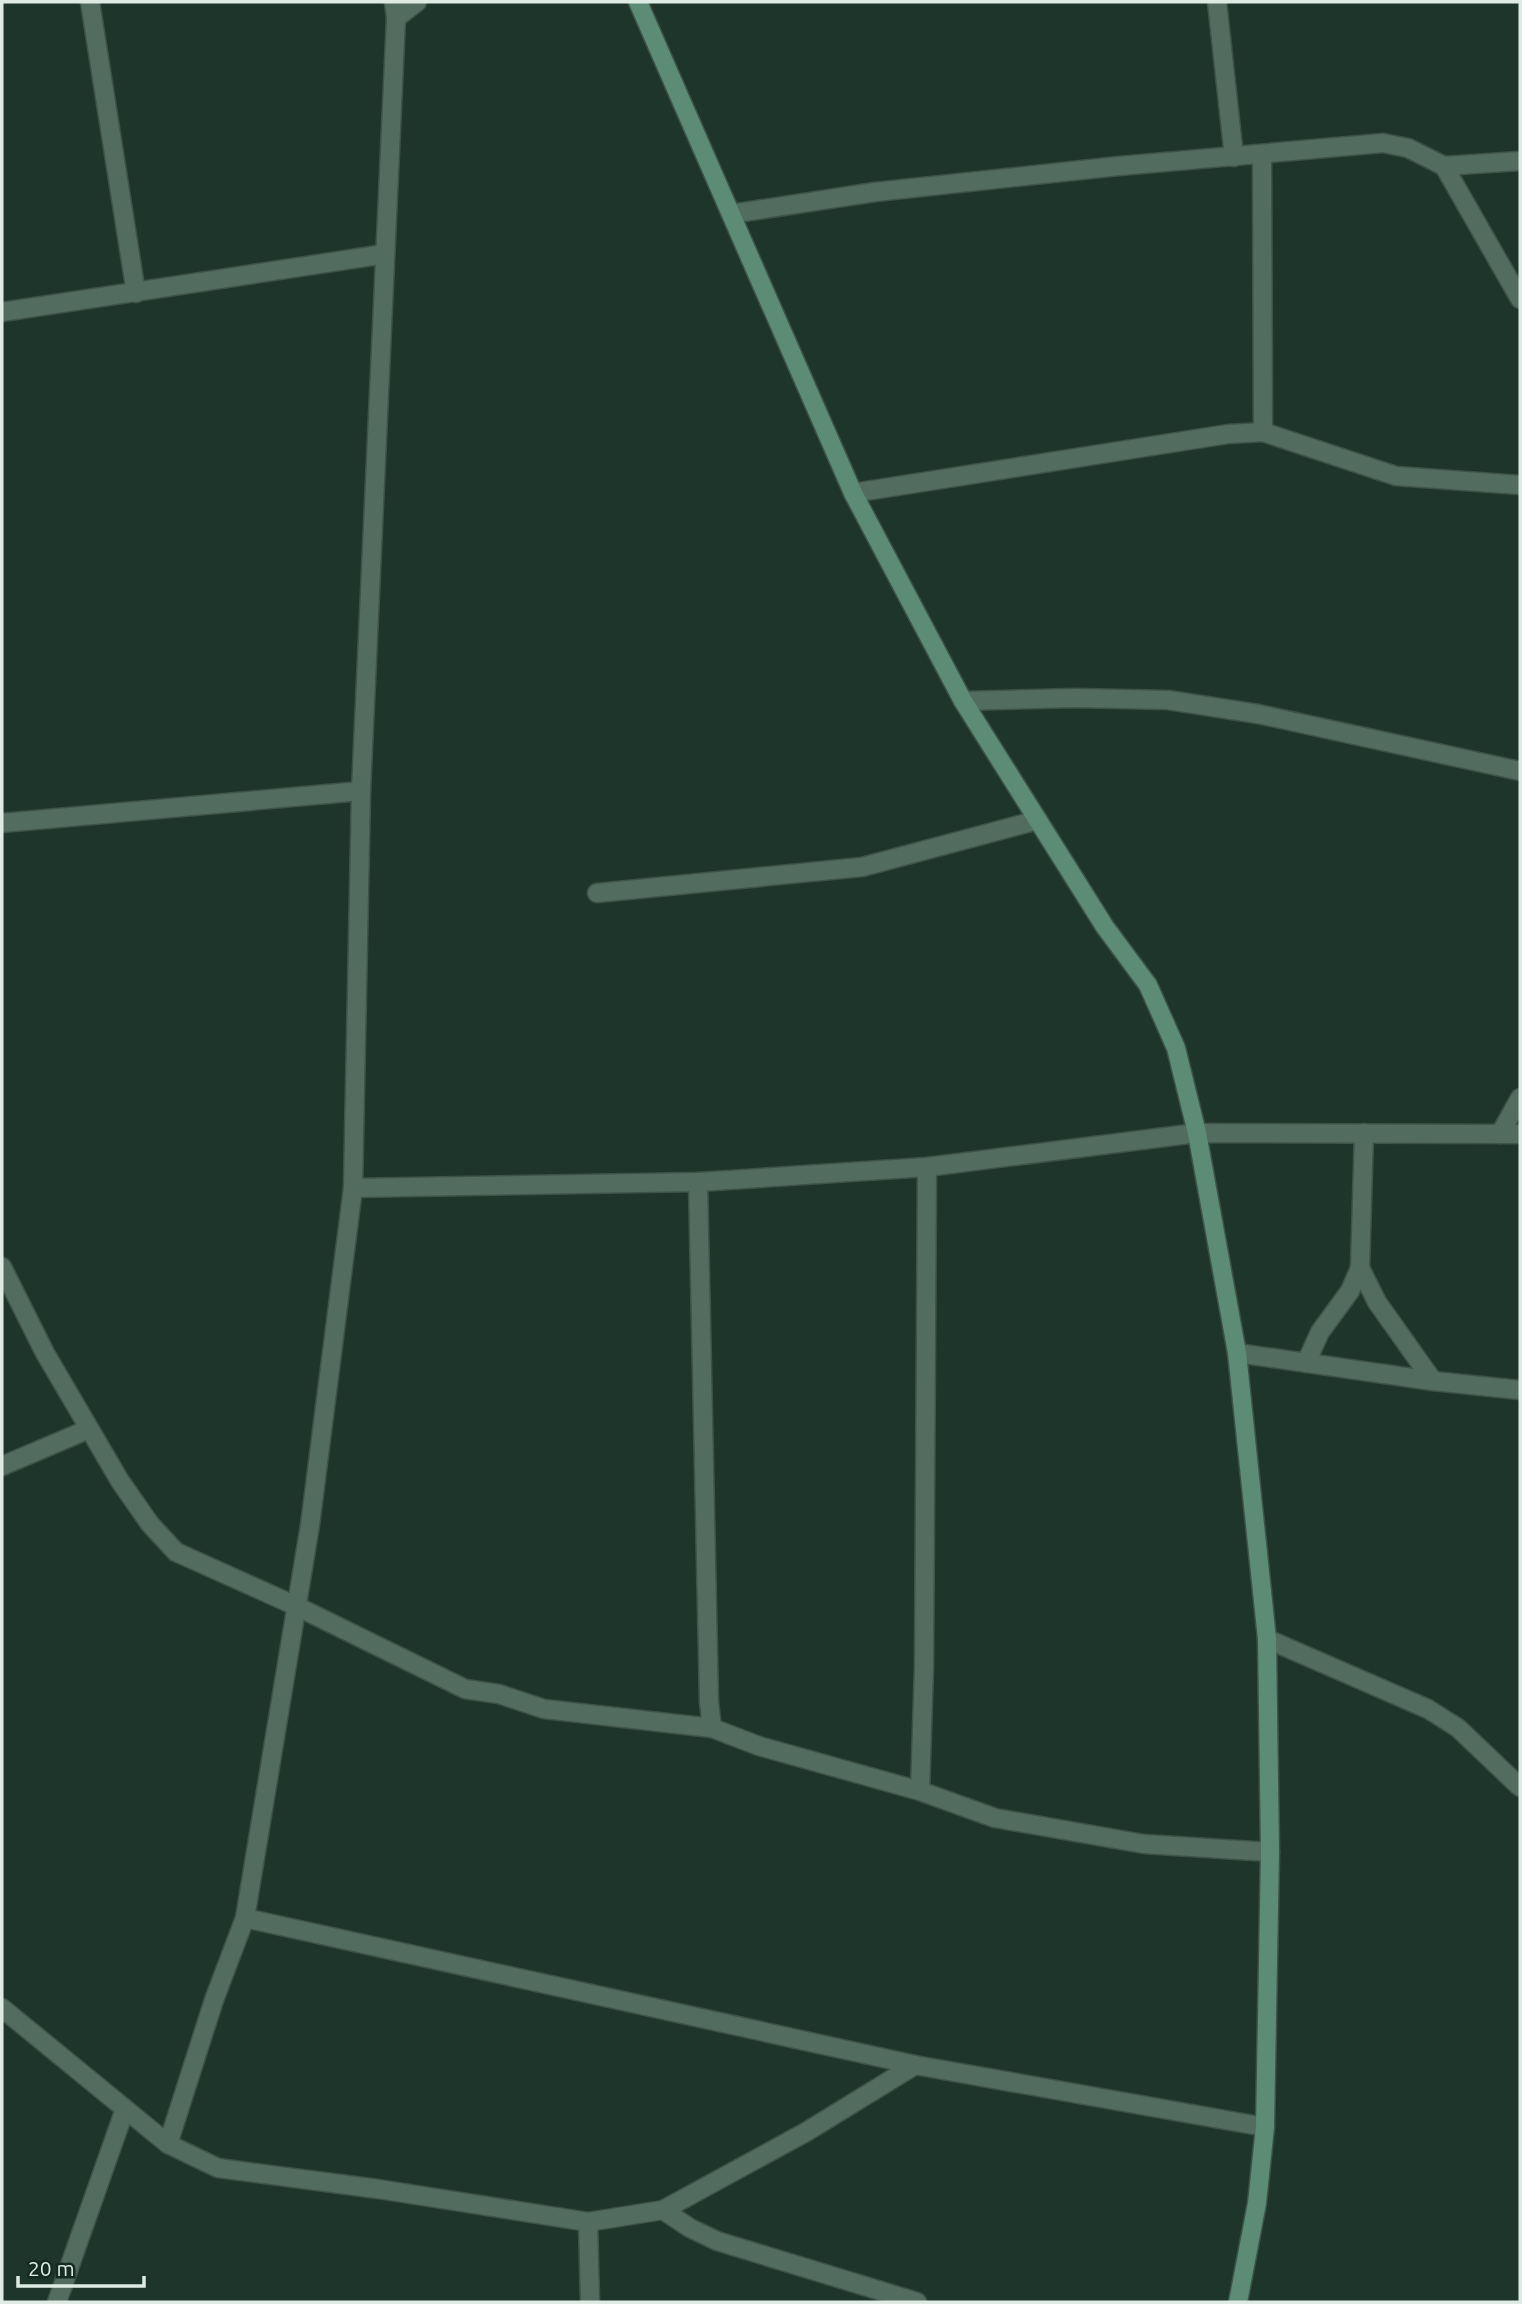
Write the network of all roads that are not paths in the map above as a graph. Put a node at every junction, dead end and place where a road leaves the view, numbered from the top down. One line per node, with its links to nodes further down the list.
1 (90, 2): 12 (street)
2 (417, 2): 5 (street)
3 (638, 2): 10 (street)
4 (1217, 2): 7 (street)
5 (395, 10): 11 (street)
6 (1262, 155): 7 (street); 9 (street); 15 (street)
7 (1234, 158): 10 (street)
8 (1520, 161): 9 (street)
9 (1444, 166): 13 (street)
10 (731, 214): 17 (street)
11 (385, 254): 12 (street); 20 (street)
12 (136, 293): 14 (street)
13 (1520, 299)
14 (2, 313)
15 (1263, 432): 16 (street); 17 (street)
16 (1520, 485)
17 (853, 494): 18 (street)
18 (963, 701): 19 (street); 21 (street)
19 (1520, 771)
20 (360, 791): 22 (street); 31 (street)
21 (1038, 820): 23 (street); 25 (street)
22 (2, 823)
23 (597, 893)
24 (1520, 1098): 27 (street)
25 (1197, 1133): 26 (street); 29 (street); 34 (street)
26 (1364, 1133): 27 (street); 33 (street)
27 (1500, 1133): 28 (street)
28 (1520, 1134)
29 (927, 1167): 30 (street); 44 (street)
30 (698, 1182): 31 (street); 42 (street)
31 (353, 1188): 40 (street)
32 (2, 1266): 38 (street)
33 (1360, 1268): 35 (street); 36 (street)
34 (1237, 1353): 35 (street); 41 (street)
35 (1306, 1363): 36 (street)
36 (1433, 1381): 37 (street)
37 (1520, 1390)
38 (89, 1429): 39 (street); 40 (street)
39 (2, 1466)
40 (296, 1606): 42 (street); 46 (street)
41 (1267, 1639): 43 (street); 45 (street)
42 (712, 1728): 44 (street)
43 (1520, 1787)
44 (920, 1791): 45 (street)
45 (1270, 1852): 50 (street)
46 (245, 1918): 48 (street); 51 (street)
47 (2, 2008): 49 (street)
48 (915, 2065): 50 (street); 52 (street)
49 (125, 2109): 51 (street); 54 (street)
50 (1265, 2127): 57 (street)
51 (168, 2144): 53 (street)
52 (663, 2210): 53 (street); 56 (street)
53 (588, 2222): 55 (street)
54 (57, 2302)
55 (590, 2302)
56 (917, 2302)
57 (1238, 2302)

